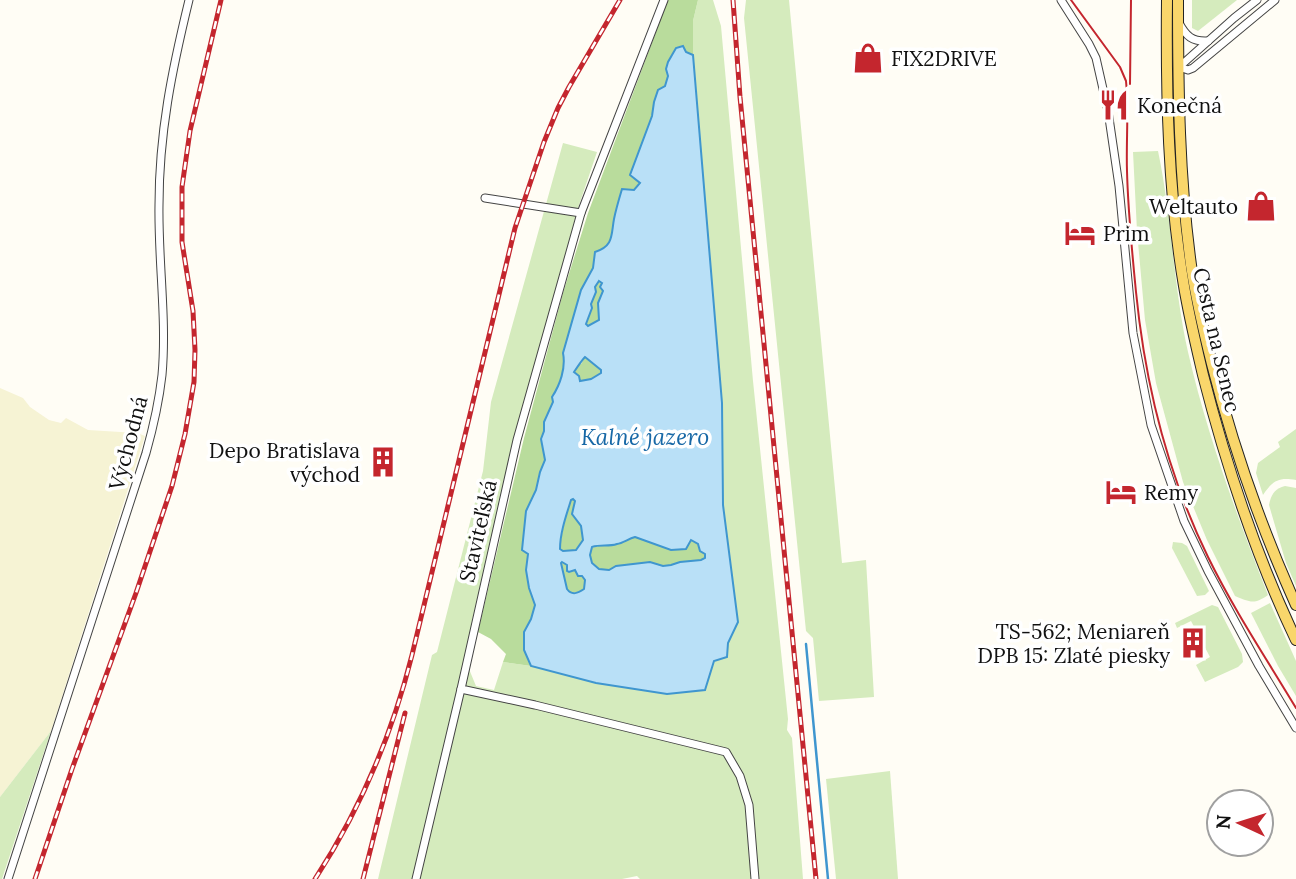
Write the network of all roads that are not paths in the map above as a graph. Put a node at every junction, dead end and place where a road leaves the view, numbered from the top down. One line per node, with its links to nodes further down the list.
1 (189, 0): 19 (street, Východná)
2 (664, 0): 14 (street, Staviteľská)
3 (1061, 0): 18 (street)
4 (1167, 0): 9 (main road, Cesta na Senec)
5 (1178, 0): 8 (main road, Cesta na Senec)
6 (1257, 0): 10 (street)
7 (1275, 0): 11 (street)
8 (1178, 20): 10 (street); 11 (main road, Cesta na Senec)
9 (1167, 35): 11 (street, Cesta na Senec); 12 (main road, Cesta na Senec)
10 (1208, 41): 11 (street)
11 (1179, 67): 12 (street); 15 (main road, Cesta na Senec)
12 (1167, 91): 16 (main road, Cesta na Senec)
13 (485, 198): 14 (street)
14 (581, 213): 17 (street, Staviteľská)
15 (1296, 605)
16 (1296, 640)
17 (461, 689): 20 (street, Staviteľská); 21 (street)
18 (1296, 727)
19 (8, 879)
20 (416, 879)
21 (755, 879)

